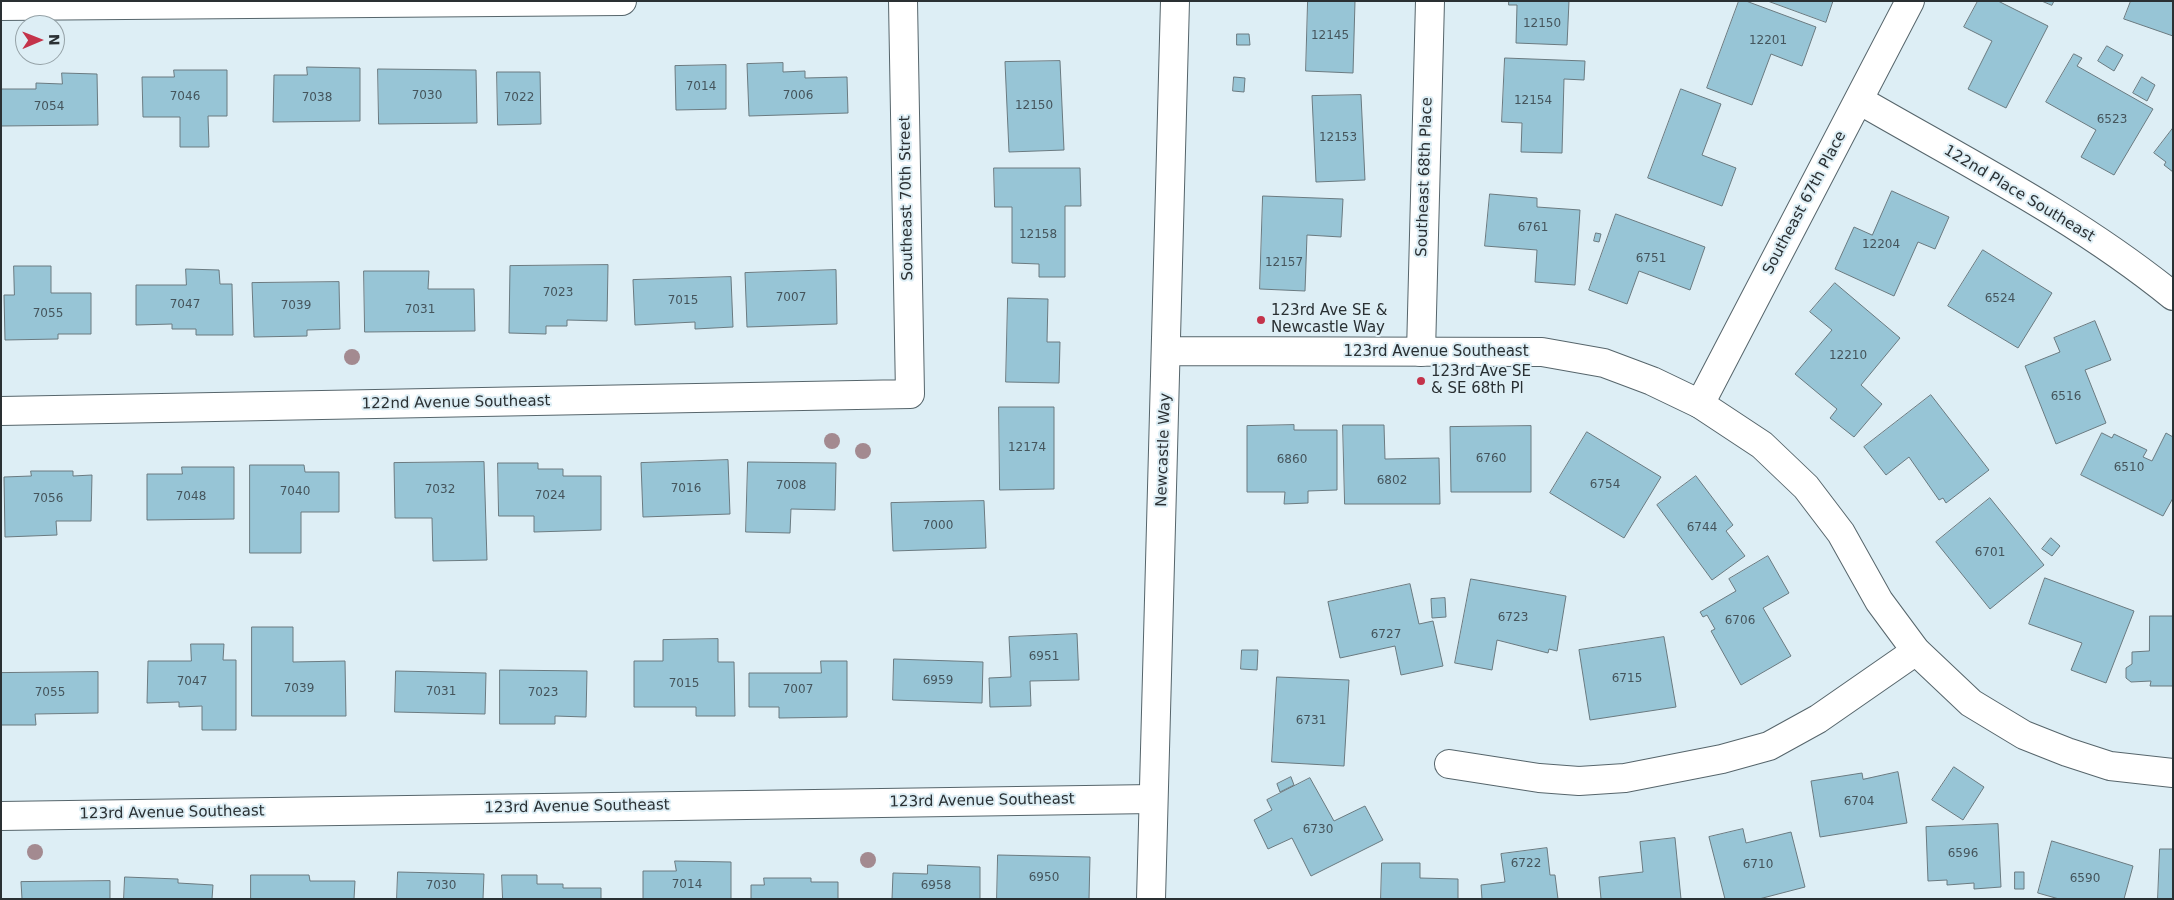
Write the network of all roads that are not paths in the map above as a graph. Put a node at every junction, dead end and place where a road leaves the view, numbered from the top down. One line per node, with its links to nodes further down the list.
1 (622, 1): 6 (street)
2 (903, 1): 11 (street, Southeast 70th Street)
3 (1175, 1): 9 (street, Newcastle Way)
4 (1430, 1): 10 (street, Southeast 68th Place)
5 (1910, 1): 7 (street, Southeast 67th Place)
6 (1, 6)
7 (1859, 100): 8 (street, 122nd Place Southeast); 12 (street, Southeast 67th Place)
8 (2173, 296)
9 (1167, 351): 10 (street, 123rd Avenue Southeast); 17 (street, Newcastle Way)
10 (1420, 352): 12 (street, 123rd Avenue Southeast)
11 (910, 394): 13 (street, 122nd Avenue Southeast)
12 (1700, 404): 14 (street, 123rd Avenue Southeast)
13 (1, 411)
14 (1916, 651): 15 (street); 16 (street, 123rd Avenue Southeast)
15 (1448, 764)
16 (2173, 773)
17 (1153, 799): 18 (street, 123rd Avenue Southeast); 19 (street, Newcastle Way)
18 (1, 816)
19 (1151, 899)

